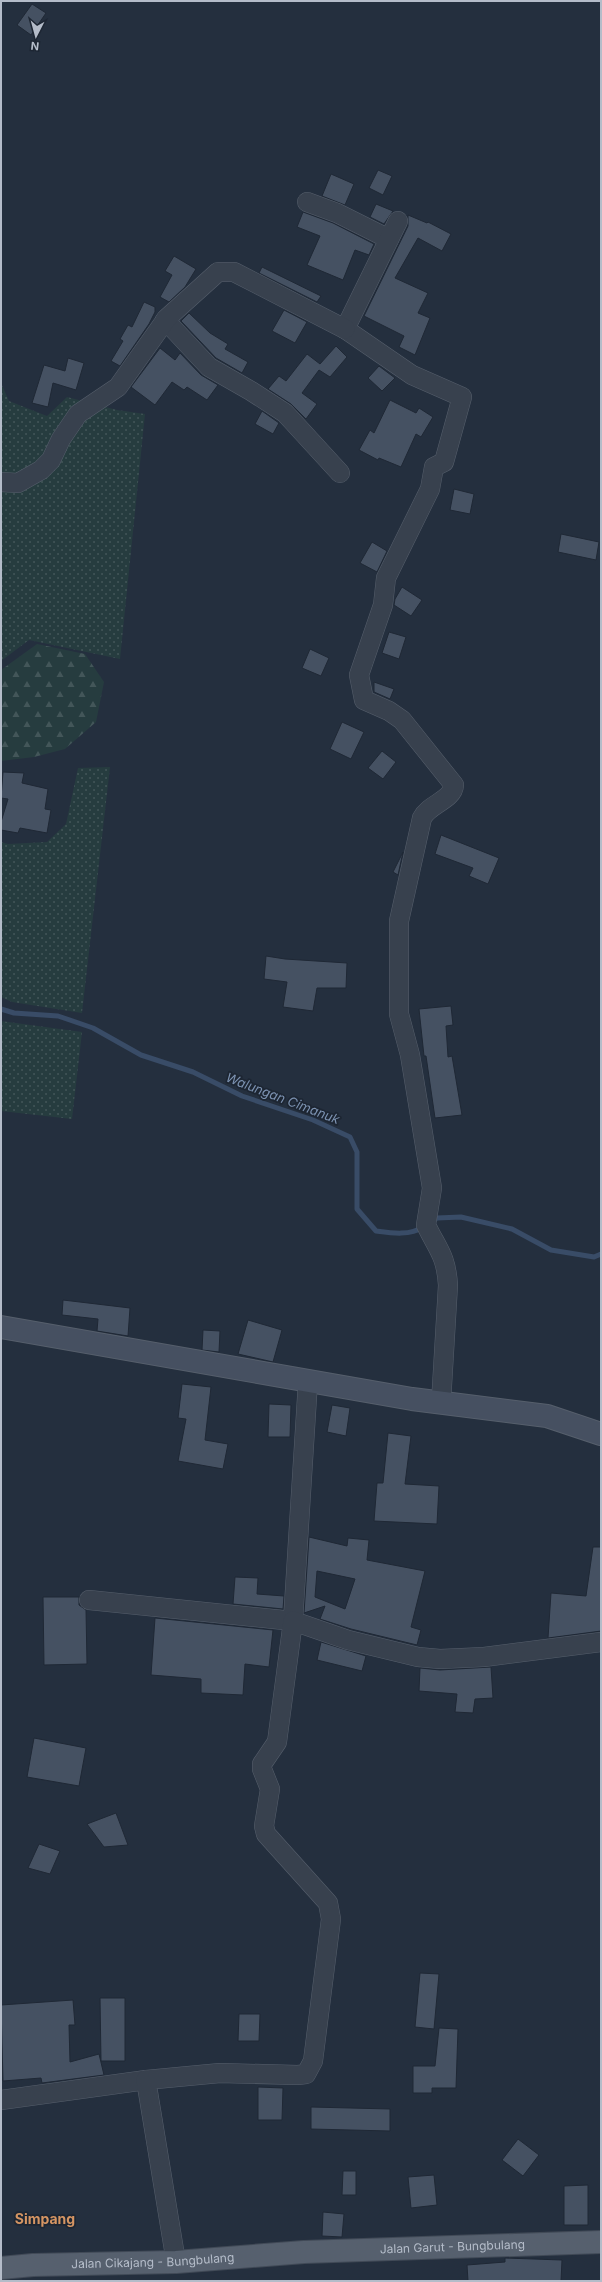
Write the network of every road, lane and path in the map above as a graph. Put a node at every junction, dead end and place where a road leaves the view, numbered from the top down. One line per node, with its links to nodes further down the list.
1 (307, 202): 3 (street)
2 (398, 221): 3 (street)
3 (389, 239): 5 (street)
4 (165, 320): 5 (street); 6 (street); 7 (street)
5 (345, 329): 10 (street)
6 (340, 473)
7 (1, 482)
8 (1, 1327): 9 (street)
9 (308, 1381): 10 (street); 13 (street)
10 (441, 1403): 11 (street)
11 (601, 1434)
12 (89, 1600): 13 (street)
13 (293, 1621): 14 (street); 15 (street)
14 (601, 1642)
15 (146, 2080): 16 (street); 19 (street)
16 (1, 2100)
17 (601, 2242): 18 (main road, Jalan Garut - Bungbulang)
18 (304, 2252): 19 (main road, Jalan Cikajang - Bungbulang)
19 (176, 2262): 20 (main road, Jalan Cikajang - Bungbulang)
20 (2, 2264)

